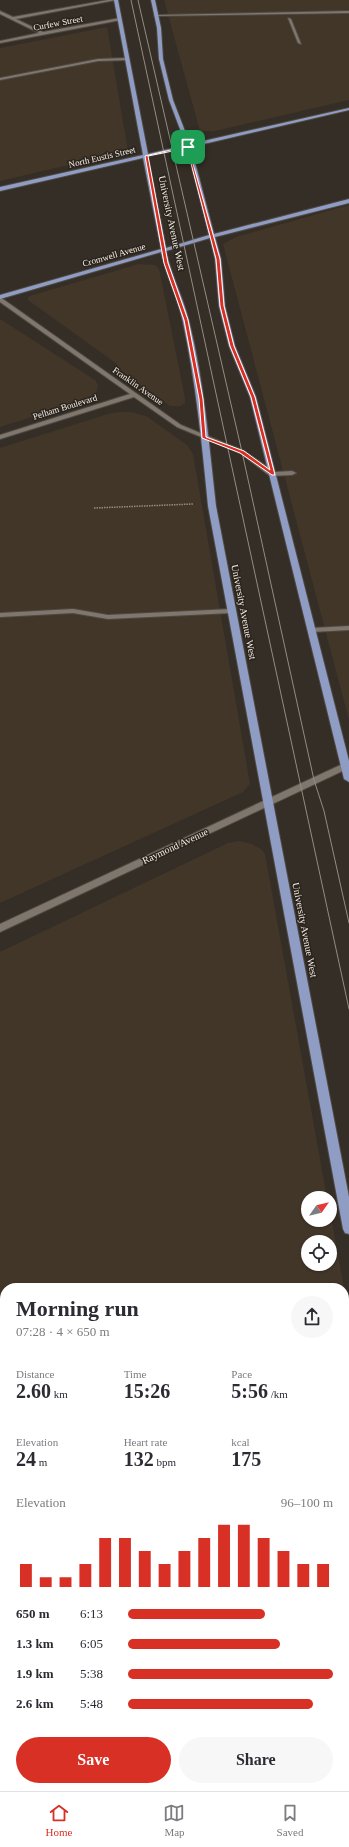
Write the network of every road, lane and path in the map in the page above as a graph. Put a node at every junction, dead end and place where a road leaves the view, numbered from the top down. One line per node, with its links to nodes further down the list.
1 (115, 0): 6 (street); 7 (main road, University Avenue West)
2 (152, 0): 5 (main road)
3 (0, 12): 6 (street)
4 (349, 12): 5 (street)
5 (156, 16): 15 (main road)
6 (13, 18): 9 (street)
7 (120, 19): 9 (street, Curfew Street); 12 (main road, University Avenue West)
8 (289, 19): 11 (street)
9 (43, 34): 10 (street, Curfew Street)
10 (0, 42)
11 (300, 44)
12 (127, 59): 13 (street); 16 (main road, University Avenue West)
13 (0, 79)
14 (349, 109): 15 (main road, North Eustis Street)
15 (188, 147): 16 (main road, North Eustis Street); 19 (main road)
16 (146, 156): 17 (main road, North Eustis Street); 20 (main road, University Avenue West)
17 (0, 189)
18 (349, 201): 19 (main road, Cromwell Avenue)
19 (212, 236): 20 (main road, Cromwell Avenue); 26 (main road)
20 (164, 250): 21 (main road, Cromwell Avenue); 24 (main road, University Avenue West)
21 (0, 298): 22 (street, Franklin Avenue)
22 (134, 395): 23 (street, Pelham Boulevard); 24 (street, Franklin Avenue)
23 (0, 437)
24 (204, 438): 26 (street, Franklin Avenue); 29 (main road, University Avenue West)
25 (292, 472): 26 (street)
26 (273, 474): 32 (main road)
27 (193, 504): 28 (path)
28 (94, 508)
29 (231, 611): 30 (street); 35 (main road, University Avenue West)
30 (0, 615)
31 (349, 628): 32 (street)
32 (312, 630): 33 (main road)
33 (347, 765): 34 (main road); 35 (street, Raymond Avenue)
34 (349, 779)
35 (269, 802): 36 (street, Raymond Avenue); 37 (main road, University Avenue West)
36 (0, 928)
37 (349, 1229)

